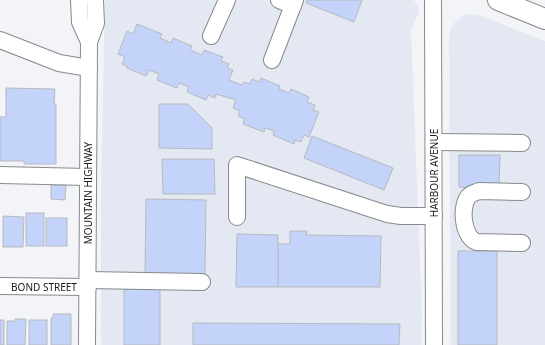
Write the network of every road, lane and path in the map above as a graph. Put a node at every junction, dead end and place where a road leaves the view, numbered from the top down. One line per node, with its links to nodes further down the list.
1 (79, 0): 10 (street, MOUNTAIN HIGHWAY)
2 (95, 0): 10 (street, MOUNTAIN HIGHWAY)
3 (227, 0): 8 (street)
4 (434, 0): 13 (street, HARBOUR AVENUE)
5 (498, 0): 7 (main road)
6 (289, 2): 11 (street)
7 (545, 19)
8 (211, 36)
9 (0, 40): 12 (street)
10 (89, 42): 12 (street, MOUNTAIN HIGHWAY)
11 (272, 60)
12 (89, 68): 16 (street, MOUNTAIN HIGHWAY)
13 (434, 142): 14 (street); 18 (street, HARBOUR AVENUE)
14 (522, 143)
15 (0, 176): 16 (street)
16 (88, 177): 22 (street, MOUNTAIN HIGHWAY)
17 (522, 192): 20 (street)
18 (434, 216): 19 (street); 25 (street, HARBOUR AVENUE)
19 (236, 217)
20 (522, 243)
21 (202, 282): 22 (street, BOND STREET)
22 (88, 284): 23 (street, BOND STREET); 24 (street, MOUNTAIN HIGHWAY)
23 (0, 286)
24 (87, 345)
25 (434, 345)

